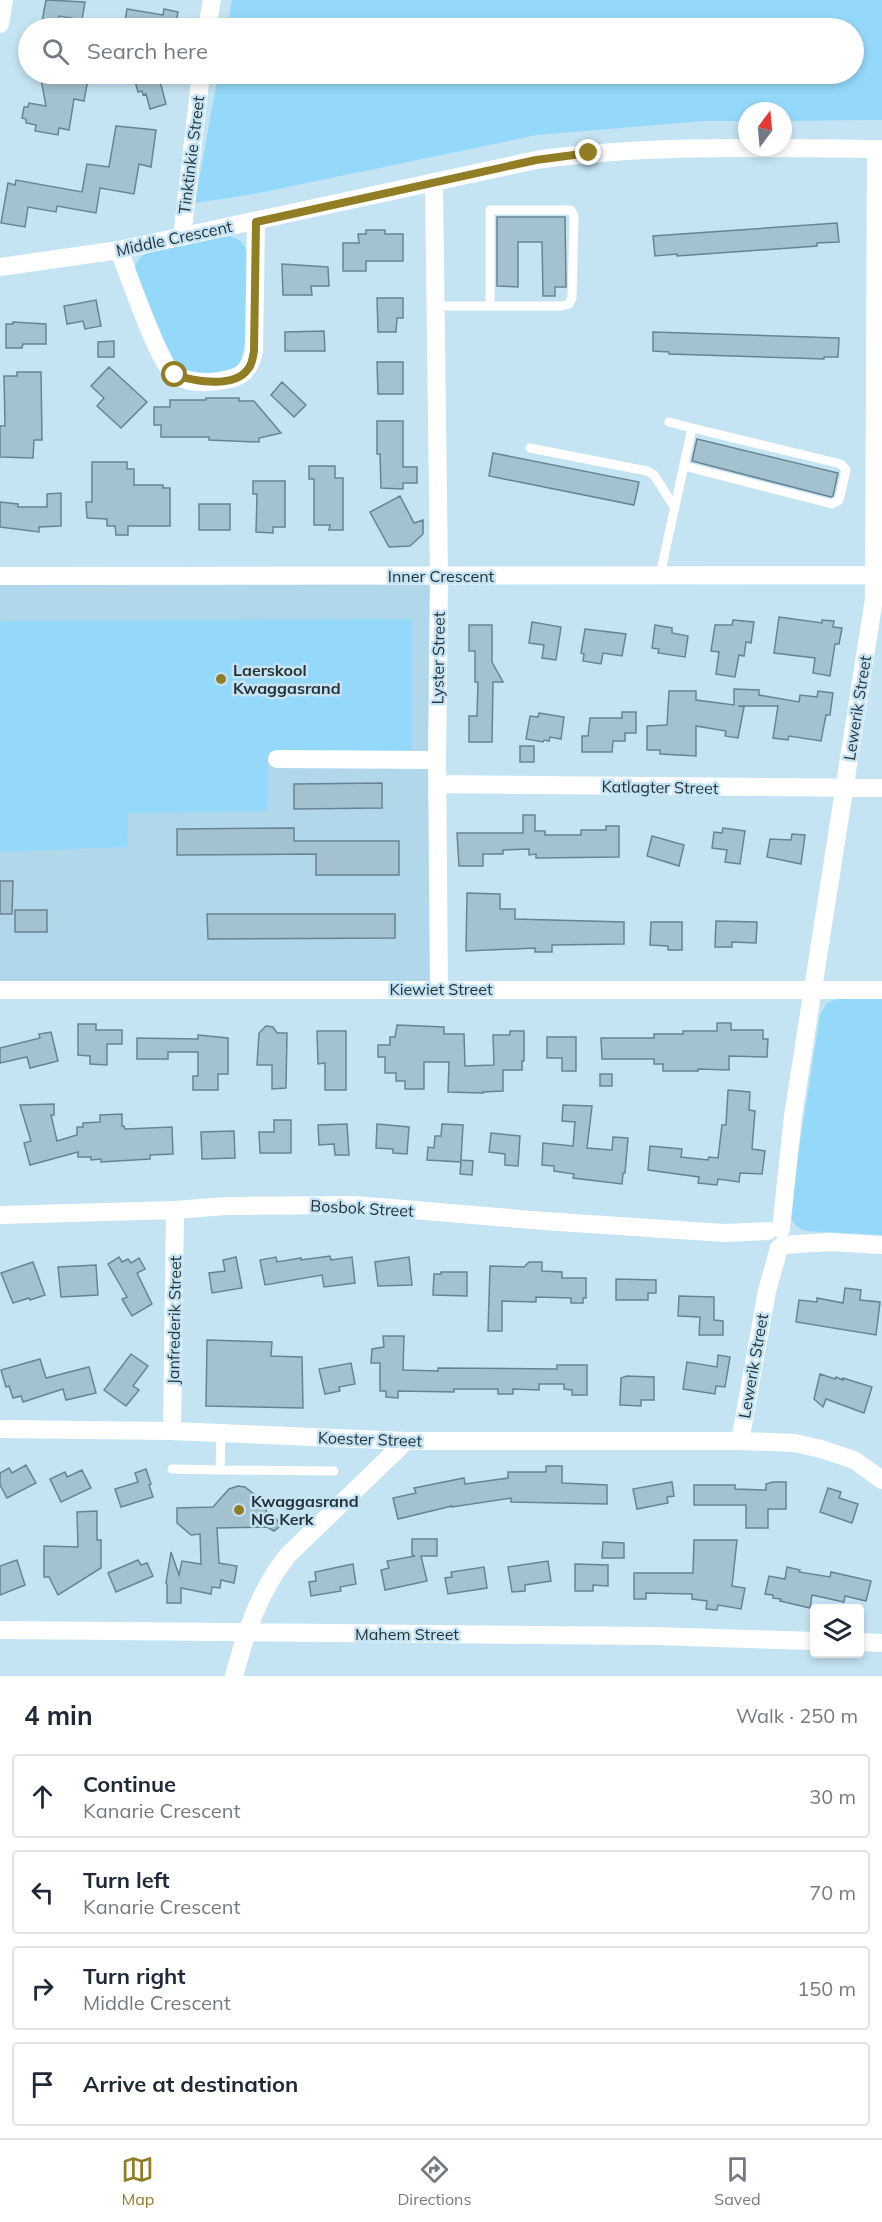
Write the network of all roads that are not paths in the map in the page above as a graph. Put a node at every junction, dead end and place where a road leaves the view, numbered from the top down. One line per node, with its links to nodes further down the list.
1 (4, 0): 4 (street)
2 (212, 0): 3 (street)
3 (209, 18)
4 (0, 24)
5 (200, 84): 9 (street, Tinktinkie Street)
6 (879, 149): 7 (street, Middle Crescent); 11 (street, Lewerik Street)
7 (434, 183): 8 (street, Middle Crescent); 13 (street, Lyster Street)
8 (256, 222): 9 (street, Middle Crescent); 10 (street)
9 (182, 237): 10 (street, Middle Crescent)
10 (119, 250): 12 (street, Middle Crescent)
11 (879, 258): 15 (street, Lewerik Street)
12 (0, 267)
13 (436, 306): 14 (lane); 25 (street, Lyster Street)
14 (490, 306): 14 (lane)
15 (879, 375): 16 (street, Lewerik Street)
16 (879, 407): 23 (street, Lewerik Street)
17 (669, 422): 18 (lane)
18 (692, 428): 20 (lane); 20 (lane)
19 (530, 448): 21 (lane)
20 (684, 466): 21 (lane)
21 (675, 508): 22 (lane)
22 (660, 575): 23 (street, Inner Crescent); 25 (street, Inner Crescent)
23 (879, 575): 29 (street, Lewerik Street)
24 (0, 576): 25 (street, Inner Crescent)
25 (439, 576): 27 (street, Lyster Street)
26 (277, 759): 27 (street)
27 (437, 760): 28 (street, Lyster Street)
28 (437, 784): 29 (street, Katlagter Street); 31 (street, Lyster Street)
29 (845, 788): 30 (street, Katlagter Street); 34 (street, Lewerik Street)
30 (882, 788)
31 (439, 988): 32 (street, Kiewiet Street); 34 (street, Kiewiet Street)
32 (0, 990)
33 (882, 990): 34 (street, Kiewiet Street)
34 (813, 991): 37 (street, Lewerik Street)
35 (175, 1210): 36 (street, Bosbok Street); 37 (street, Bosbok Street); 40 (street, Janfrederik Street)
36 (0, 1215)
37 (776, 1238): 38 (street, Bosbok Street); 43 (street, Lewerik Street)
38 (882, 1245)
39 (0, 1429): 40 (street, Koester Street)
40 (172, 1431): 41 (street, Koester Street)
41 (221, 1433): 42 (street, Koester Street); 45 (lane)
42 (406, 1441): 43 (street, Koester Street); 49 (street)
43 (740, 1441): 47 (street, Koester Street)
44 (172, 1469): 45 (lane)
45 (220, 1470): 46 (lane)
46 (334, 1472)
47 (882, 1480)
48 (0, 1629): 49 (street, Mahem Street)
49 (246, 1633): 50 (street, Mahem Street); 53 (street)
50 (810, 1641)
51 (864, 1642): 52 (street)
52 (882, 1643)
53 (234, 1676)

